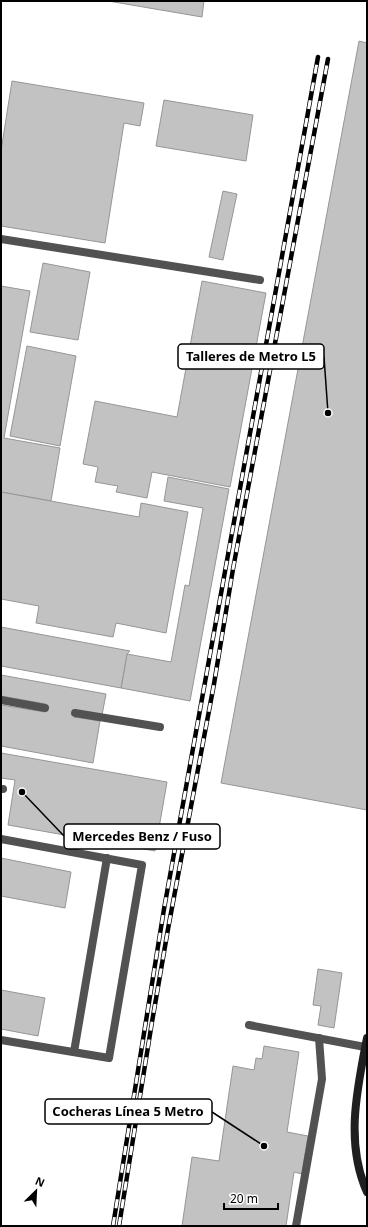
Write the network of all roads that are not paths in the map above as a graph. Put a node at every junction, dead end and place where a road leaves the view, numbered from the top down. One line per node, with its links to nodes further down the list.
1 (1, 239): 2 (lane)
2 (260, 280)
3 (1, 700): 4 (lane)
4 (45, 708)
5 (75, 713): 6 (lane)
6 (160, 728)
7 (1, 839): 8 (lane)
8 (107, 858): 13 (lane); 13 (lane)
9 (249, 1026): 10 (lane)
10 (319, 1038): 12 (lane); 15 (lane)
11 (1, 1040): 13 (lane)
12 (366, 1043): 14 (main road)
13 (74, 1052)
14 (367, 1192)
15 (296, 1226)

